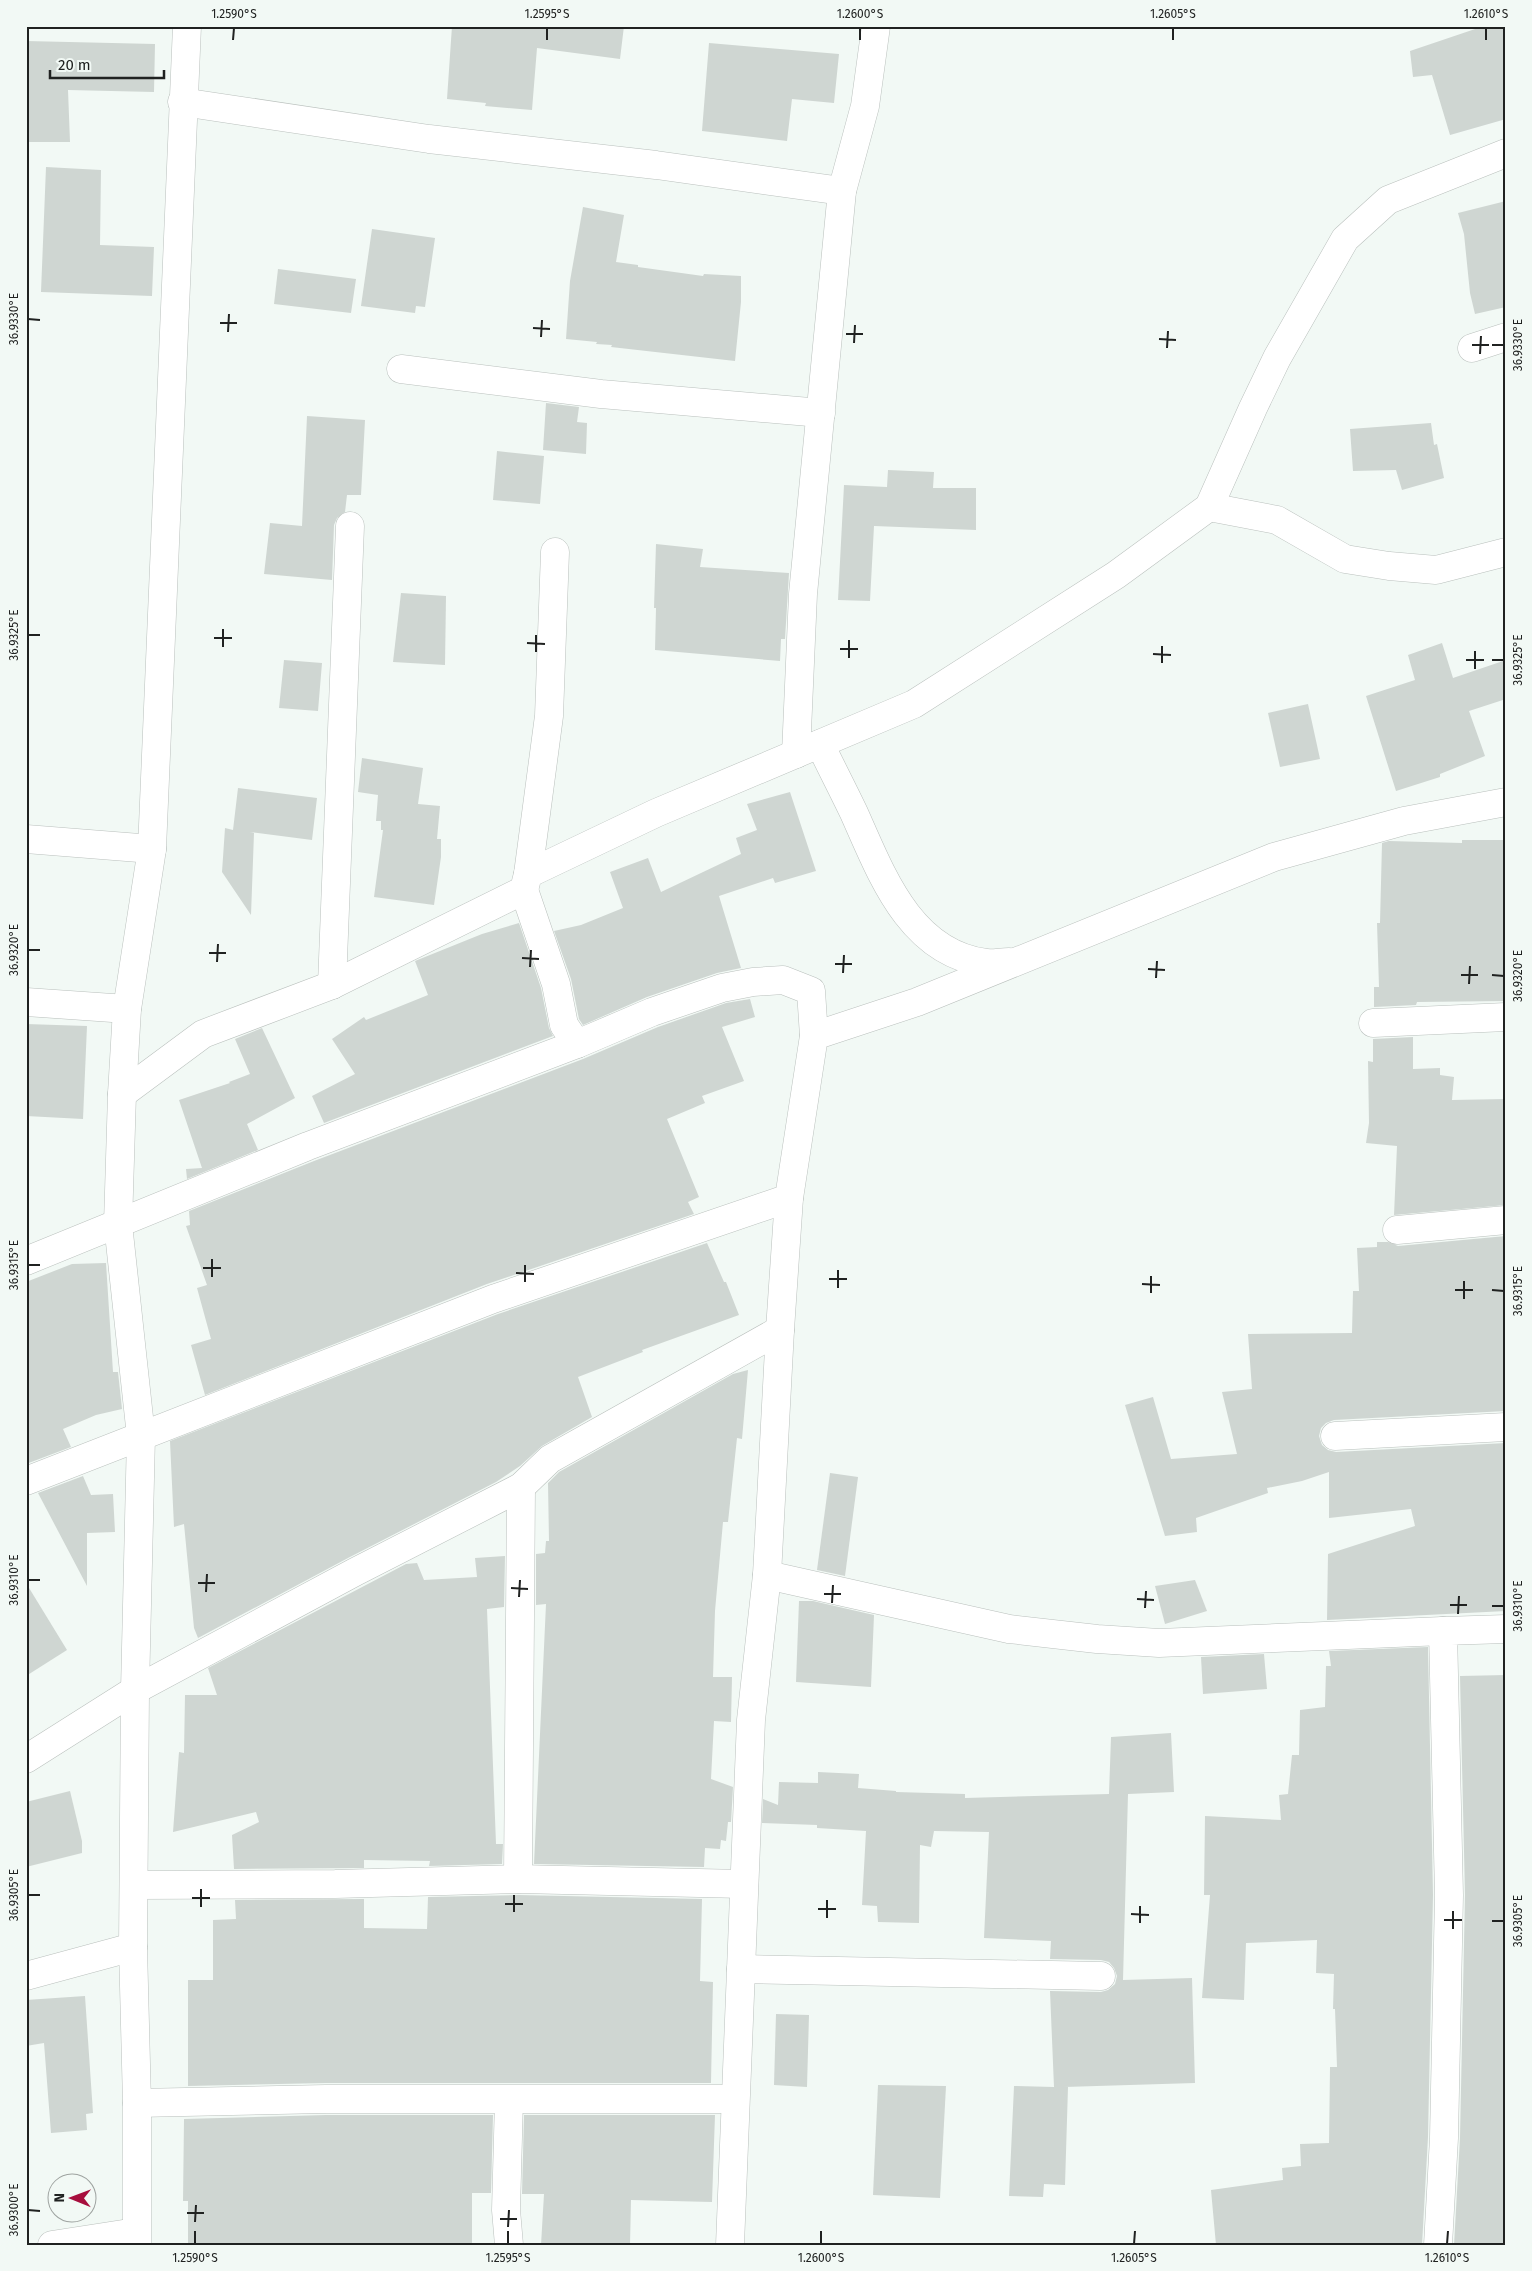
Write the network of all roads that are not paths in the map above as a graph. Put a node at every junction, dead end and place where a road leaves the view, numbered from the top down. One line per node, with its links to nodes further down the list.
1 (187, 26): 3 (street)
2 (876, 26): 5 (street)
3 (182, 102): 5 (street); 17 (street)
4 (1506, 153): 10 (street)
5 (842, 191): 9 (street)
6 (1506, 336): 7 (street)
7 (1472, 348)
8 (401, 369): 9 (street)
9 (821, 413): 14 (street)
10 (1209, 506): 13 (street); 14 (street)
11 (350, 526): 20 (street)
12 (554, 552): 18 (street)
13 (1506, 552)
14 (808, 749): 18 (street); 19 (street)
15 (1506, 802): 19 (street)
16 (26, 839): 17 (street)
17 (152, 849): 22 (street)
18 (526, 882): 20 (street); 26 (street)
19 (1015, 962): 25 (street)
20 (332, 985): 27 (street)
21 (26, 1002): 22 (street)
22 (127, 1010): 27 (street)
23 (1506, 1017): 24 (street)
24 (1373, 1023)
25 (814, 1036): 26 (street); 28 (street)
26 (577, 1044): 30 (street)
27 (122, 1094): 30 (street)
28 (789, 1198): 33 (street); 35 (street)
29 (1506, 1220): 31 (street)
30 (118, 1224): 32 (street); 35 (street)
31 (1397, 1230)
32 (26, 1261)
33 (780, 1330): 38 (street); 39 (street)
34 (1506, 1427): 36 (street)
35 (141, 1436): 37 (street); 42 (street)
36 (1335, 1436)
37 (26, 1481)
38 (521, 1487): 42 (street); 44 (street)
39 (767, 1575): 41 (street); 45 (street)
40 (1506, 1630): 41 (street)
41 (1443, 1631): 58 (street)
42 (134, 1690): 43 (street); 46 (street)
43 (26, 1759)
44 (518, 1878): 45 (street); 46 (street)
45 (744, 1884): 48 (street)
46 (135, 1885): 47 (street)
47 (133, 1947): 49 (street); 53 (street)
48 (741, 1969): 50 (street); 51 (street)
49 (26, 1976)
50 (1102, 1976)
51 (736, 2099): 52 (street); 57 (street)
52 (509, 2100): 53 (street); 56 (street)
53 (137, 2103): 54 (street)
54 (137, 2238): 55 (street)
55 (52, 2245)
56 (509, 2245)
57 (730, 2245)
58 (1438, 2245)

